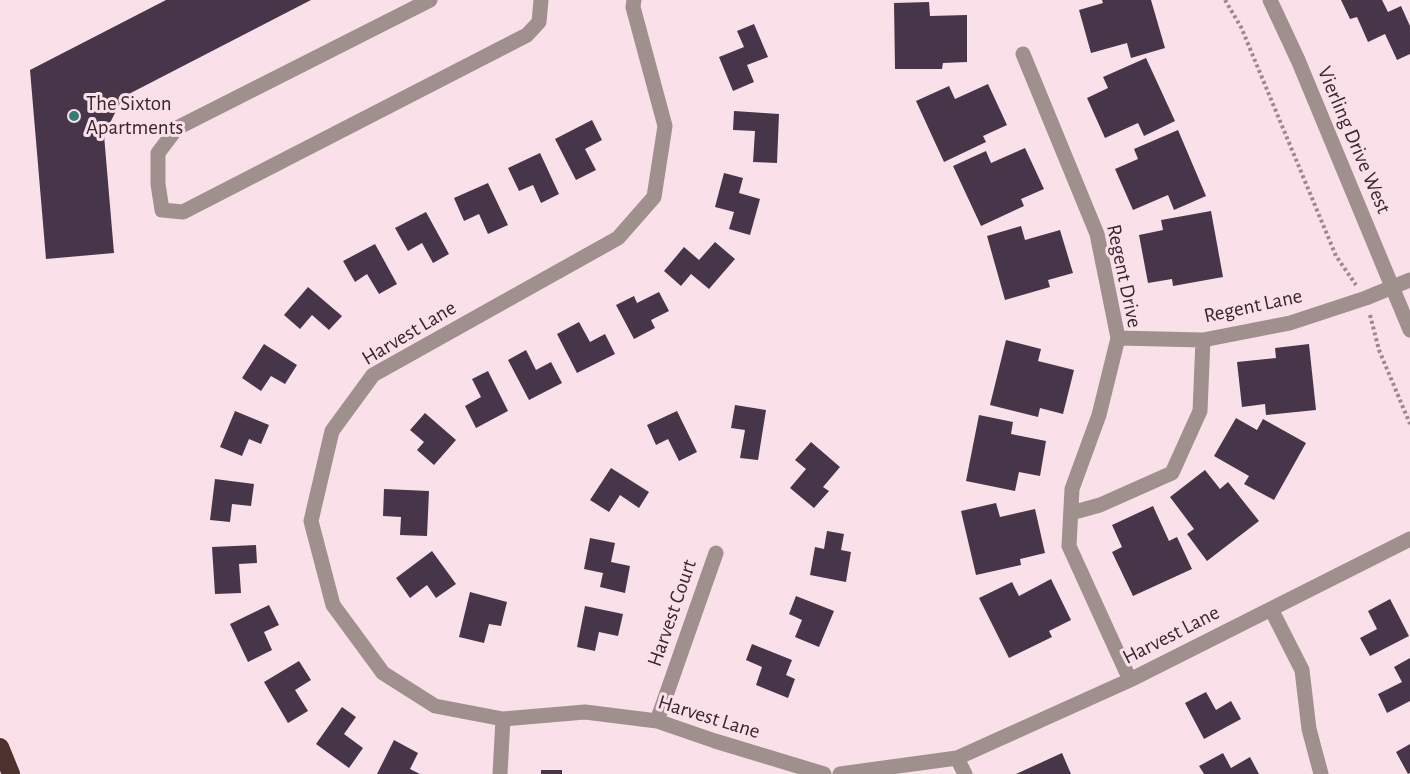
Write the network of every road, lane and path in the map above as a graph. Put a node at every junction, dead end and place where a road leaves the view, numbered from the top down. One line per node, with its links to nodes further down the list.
1 (430, 0): 2 (street)
2 (541, 0)
3 (634, 0): 19 (street, Harvest Lane)
4 (1225, 0): 9 (path)
5 (1270, 0): 8 (street, Vierling Drive West)
6 (1023, 54): 11 (street, Regent Drive)
7 (1410, 280): 8 (street, Regent Lane)
8 (1392, 287): 9 (street, Regent Lane); 10 (street, Vierling Drive West)
9 (1366, 298): 12 (street, Regent Lane); 13 (path)
10 (1410, 330)
11 (1118, 338): 12 (street, Regent Lane); 14 (street, Regent Drive)
12 (1203, 340): 14 (street)
13 (1410, 424)
14 (1071, 513): 18 (street, Regent Drive)
15 (1410, 539): 17 (street, Harvest Lane)
16 (716, 553): 20 (street, Harvest Court)
17 (1271, 609): 18 (street, Harvest Lane); 28 (street)
18 (1130, 680): 22 (street, Harvest Lane)
19 (503, 719): 20 (street, Harvest Lane); 24 (street)
20 (657, 721): 25 (street, Harvest Lane)
21 (0, 747): 23 (highway)
22 (957, 758): 26 (street, Harvest Lane); 27 (street)
23 (12, 774)
24 (500, 774)
25 (824, 774)
26 (840, 774)
27 (965, 774)
28 (1321, 774)

